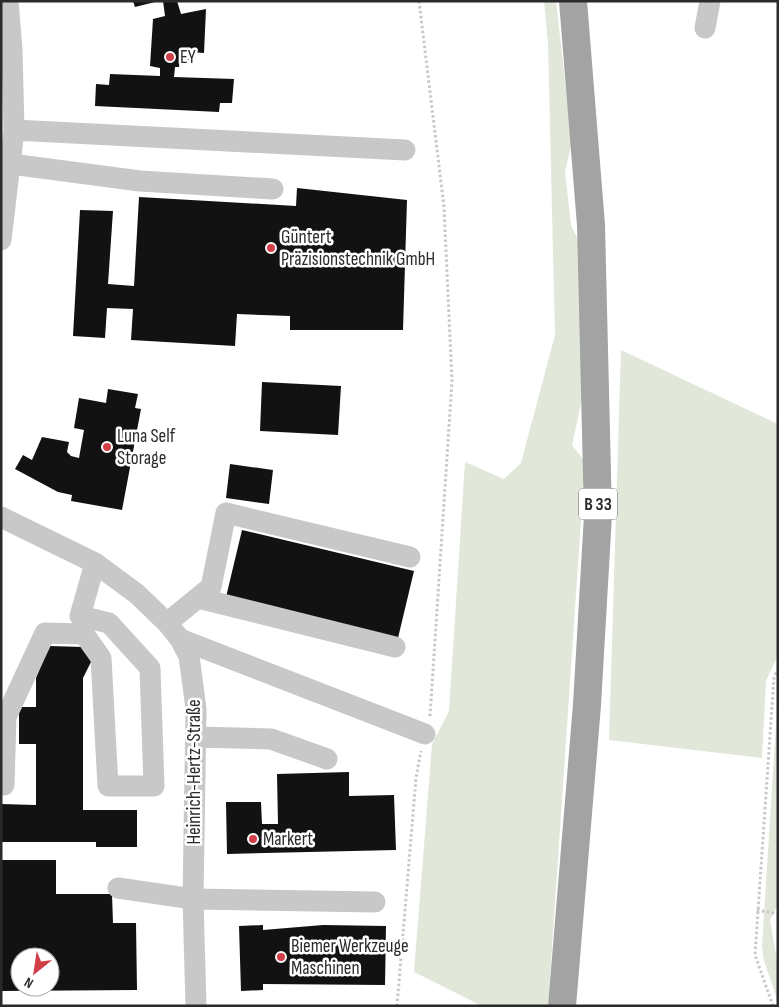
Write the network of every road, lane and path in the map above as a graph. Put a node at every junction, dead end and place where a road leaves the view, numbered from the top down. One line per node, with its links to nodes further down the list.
1 (8, 1): 6 (street)
2 (419, 1): 19 (path)
3 (573, 1): 30 (main road, B 33)
4 (710, 1): 5 (street)
5 (705, 28)
6 (14, 130): 7 (street); 8 (street)
7 (405, 150)
8 (10, 164): 9 (street); 10 (street)
9 (273, 189)
10 (1, 240)
11 (1, 517): 13 (street, Heinrich-Hertz-Straße)
12 (410, 556): 14 (street)
13 (95, 563): 15 (street); 16 (street, Heinrich-Hertz-Straße)
14 (198, 598): 16 (street); 17 (street)
15 (77, 625): 15 (street); 22 (street)
16 (173, 631): 19 (street); 20 (street, Heinrich-Hertz-Straße)
17 (395, 647)
18 (778, 669): 26 (path)
19 (425, 734): 29 (path)
20 (196, 737): 21 (street); 24 (street, Heinrich-Hertz-Straße)
21 (327, 759)
22 (4, 785)
23 (118, 888): 24 (street)
24 (193, 900): 25 (street); 28 (street, Heinrich-Hertz-Straße)
25 (375, 902)
26 (757, 910): 27 (path); 31 (path)
27 (778, 914)
28 (196, 1006)
29 (397, 1006)
30 (562, 1006)
31 (773, 1006)

